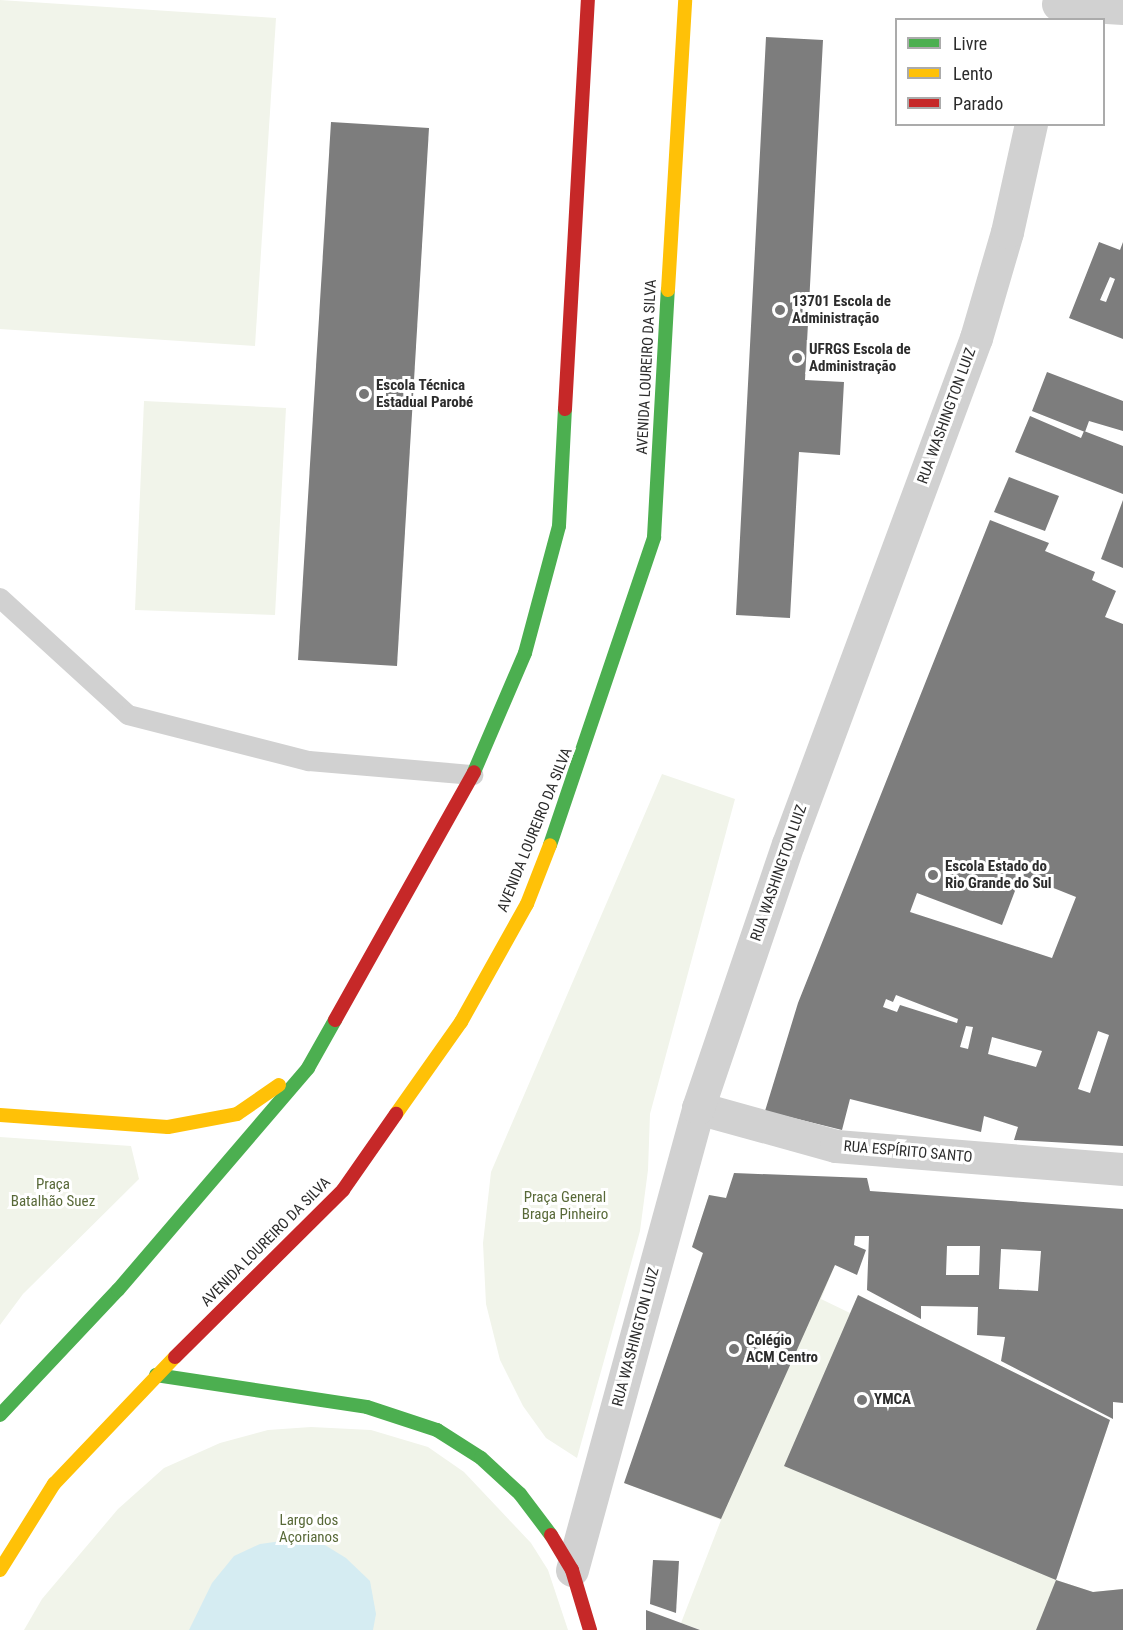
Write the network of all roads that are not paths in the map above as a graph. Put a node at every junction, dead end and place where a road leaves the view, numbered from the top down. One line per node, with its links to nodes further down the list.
1 (588, 0): 7 (main road)
2 (685, 0): 12 (main road, AVENIDA LOUREIRO DA SILVA)
3 (1057, 8): 4 (street)
4 (1123, 8)
5 (1031, 126): 9 (street, RUA WASHINGTON LUIZ)
6 (0, 598): 7 (lane)
7 (473, 775): 8 (main road)
8 (308, 1068): 10 (main road); 13 (main road)
9 (698, 1108): 11 (street, RUA ESPÍRITO SANTO); 15 (street, RUA WASHINGTON LUIZ)
10 (0, 1116)
11 (1123, 1169)
12 (156, 1375): 14 (main road, AVENIDA LOUREIRO DA SILVA); 15 (main road)
13 (0, 1415)
14 (0, 1570)
15 (572, 1570): 16 (main road)
16 (590, 1630)

